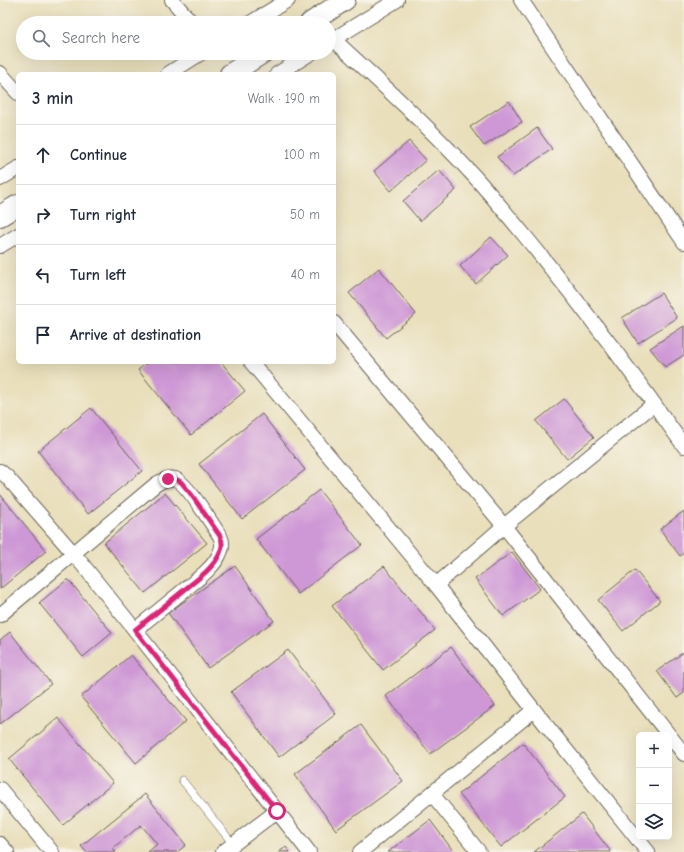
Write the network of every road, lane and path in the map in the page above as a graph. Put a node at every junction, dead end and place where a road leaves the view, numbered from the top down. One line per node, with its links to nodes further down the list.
1 (172, 0): 6 (street)
2 (346, 0): 8 (main road)
3 (397, 0): 9 (street)
4 (521, 0): 24 (street)
5 (281, 2): 7 (street)
6 (186, 16)
7 (260, 16)
8 (321, 16)
9 (336, 37)
10 (336, 44): 28 (street)
11 (190, 60): 14 (street)
12 (252, 60): 15 (main road)
13 (300, 60): 16 (street)
14 (171, 72)
15 (233, 72)
16 (280, 72)
17 (0, 74): 18 (street)
18 (16, 91)
19 (16, 169): 20 (street)
20 (0, 179)
21 (16, 206): 22 (main road)
22 (0, 216)
23 (16, 236): 25 (street)
24 (684, 242)
25 (0, 246)
26 (336, 325): 31 (street)
27 (253, 364): 33 (street)
28 (654, 404): 29 (street); 31 (street)
29 (684, 446)
30 (0, 471): 32 (street)
31 (504, 526): 33 (street); 37 (street)
32 (74, 554): 34 (street); 35 (street); 35 (street)
33 (436, 585): 36 (street)
34 (0, 615)
35 (135, 630): 41 (street)
36 (534, 710): 40 (street); 47 (street)
37 (684, 754)
38 (182, 780): 42 (lane)
39 (0, 789): 43 (street)
40 (432, 794): 45 (street); 46 (street)
41 (277, 811): 42 (street); 44 (street)
42 (228, 848)
43 (52, 852)
44 (309, 852)
45 (360, 852)
46 (479, 852)
47 (648, 852)

